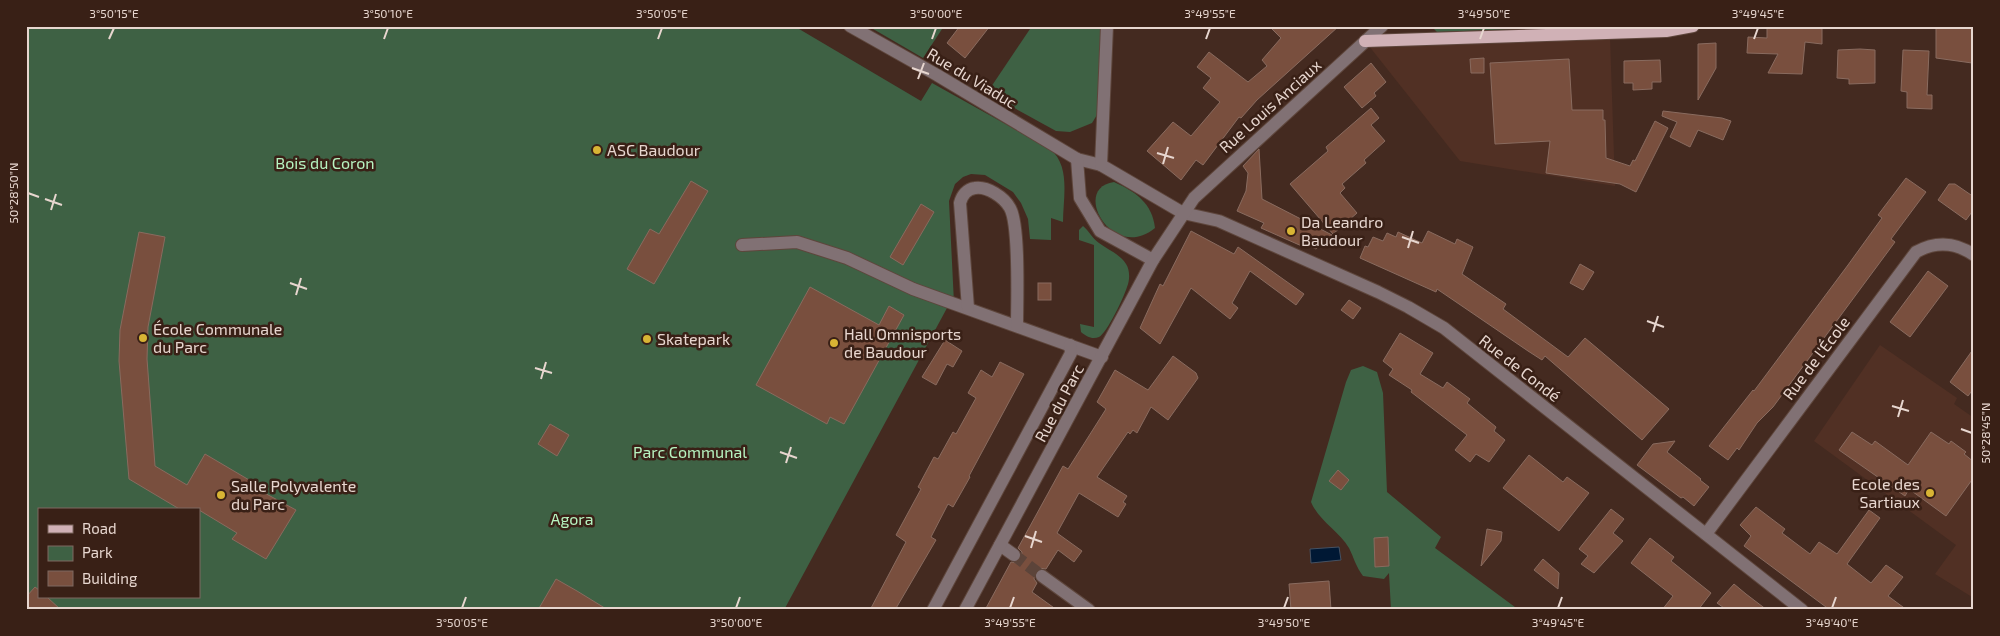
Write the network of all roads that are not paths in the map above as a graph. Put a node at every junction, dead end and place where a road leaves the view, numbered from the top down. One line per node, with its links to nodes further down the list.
1 (850, 26): 6 (street, Rue du Viaduc)
2 (1107, 26): 7 (street)
3 (1382, 26): 5 (street, Rue Louis Anciaux)
4 (1693, 26): 5 (main road)
5 (1365, 41): 8 (street, Rue Louis Anciaux)
6 (1077, 159): 7 (street, Rue du Viaduc); 11 (street)
7 (1101, 164): 8 (street, Rue du Viaduc)
8 (1183, 213): 11 (street, Rue du Parc); 16 (street, Rue de Condé)
9 (742, 245): 12 (street)
10 (1974, 255): 16 (street, Rue de l'École)
11 (1153, 260): 15 (street, Rue du Parc)
12 (968, 308): 13 (street); 13 (street)
13 (1017, 326): 14 (street)
14 (1070, 345): 15 (street); 20 (street, Rue du Parc)
15 (1102, 357): 17 (street, Rue du Parc)
16 (1706, 534): 23 (street, Rue de Condé)
17 (1000, 545): 18 (street); 21 (street, Rue du Parc)
18 (1014, 555)
19 (1042, 576): 22 (street)
20 (933, 610)
21 (965, 610)
22 (1089, 610)
23 (1802, 610)

